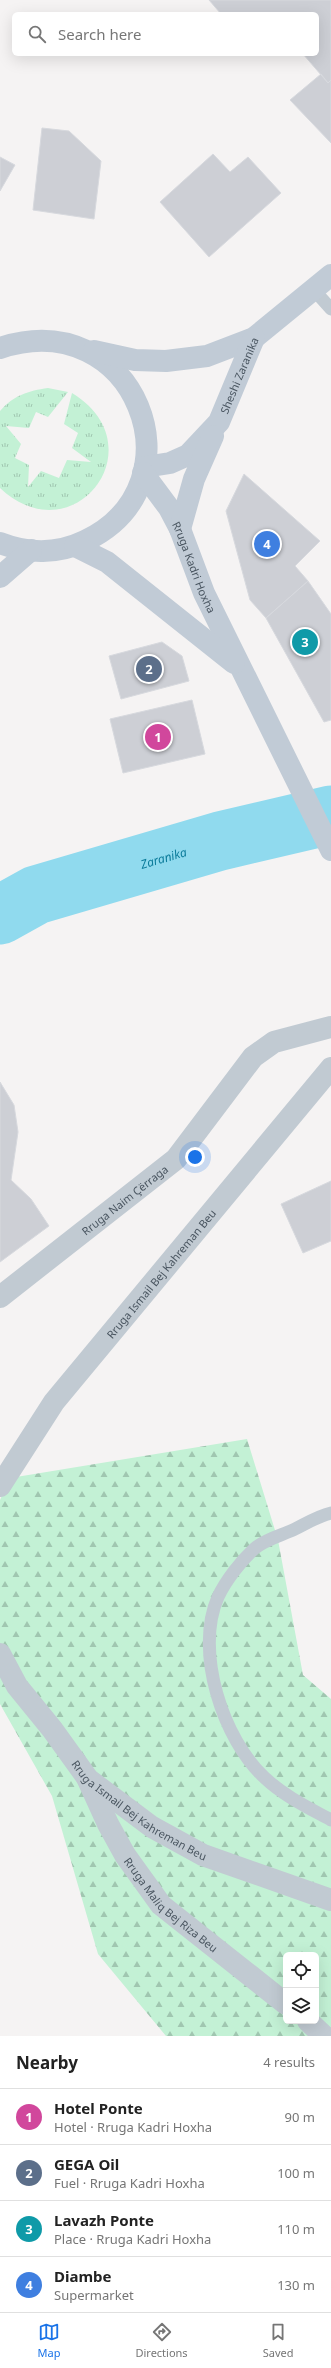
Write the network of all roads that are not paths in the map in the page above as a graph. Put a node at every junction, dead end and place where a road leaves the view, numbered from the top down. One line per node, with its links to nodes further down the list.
1 (331, 275): 2 (main road)
2 (314, 290): 3 (lane); 5 (main road)
3 (331, 309)
4 (0, 334): 6 (main road)
5 (254, 338): 8 (main road, Sheshi Zaranika); 9 (main road, Sheshi Zaranika)
6 (22, 341): 7 (main road, Sheshi Zaranika); 8 (main road, Sheshi Zaranika)
7 (0, 348)
8 (84, 349): 10 (main road, Sheshi Zaranika)
9 (219, 422): 10 (main road, Sheshi Zaranika); 11 (main road)
10 (144, 470): 11 (main road, Rruga Kadri Hoxha); 13 (main road, Sheshi Zaranika)
11 (180, 529): 16 (main road, Rruga Kadri Hoxha)
12 (0, 543): 14 (main road, Sheshi Zaranika)
13 (74, 546): 14 (main road, Sheshi Zaranika); 16 (main road, Rruga Kadri Hoxha)
14 (31, 550): 15 (main road)
15 (0, 577)
16 (238, 666): 17 (main road, Rruga Kadri Hoxha)
17 (331, 850)
18 (331, 1027): 20 (street, Rruga Naim Çërraga)
19 (331, 1068): 21 (street, Rruga Ismail Bej Kahreman Beu)
20 (0, 1297)
21 (0, 1486)
22 (331, 1513): 25 (lane)
23 (0, 1654): 24 (street, Rruga Ismail Bej Kahreman Beu)
24 (88, 1779): 26 (street, Rruga Ismail Bej Kahreman Beu); 27 (street, Rruga Maliq Bej Riza Beu)
25 (331, 1820)
26 (331, 1900)
27 (283, 2002)
28 (311, 2024): 29 (street)
29 (324, 2036)

